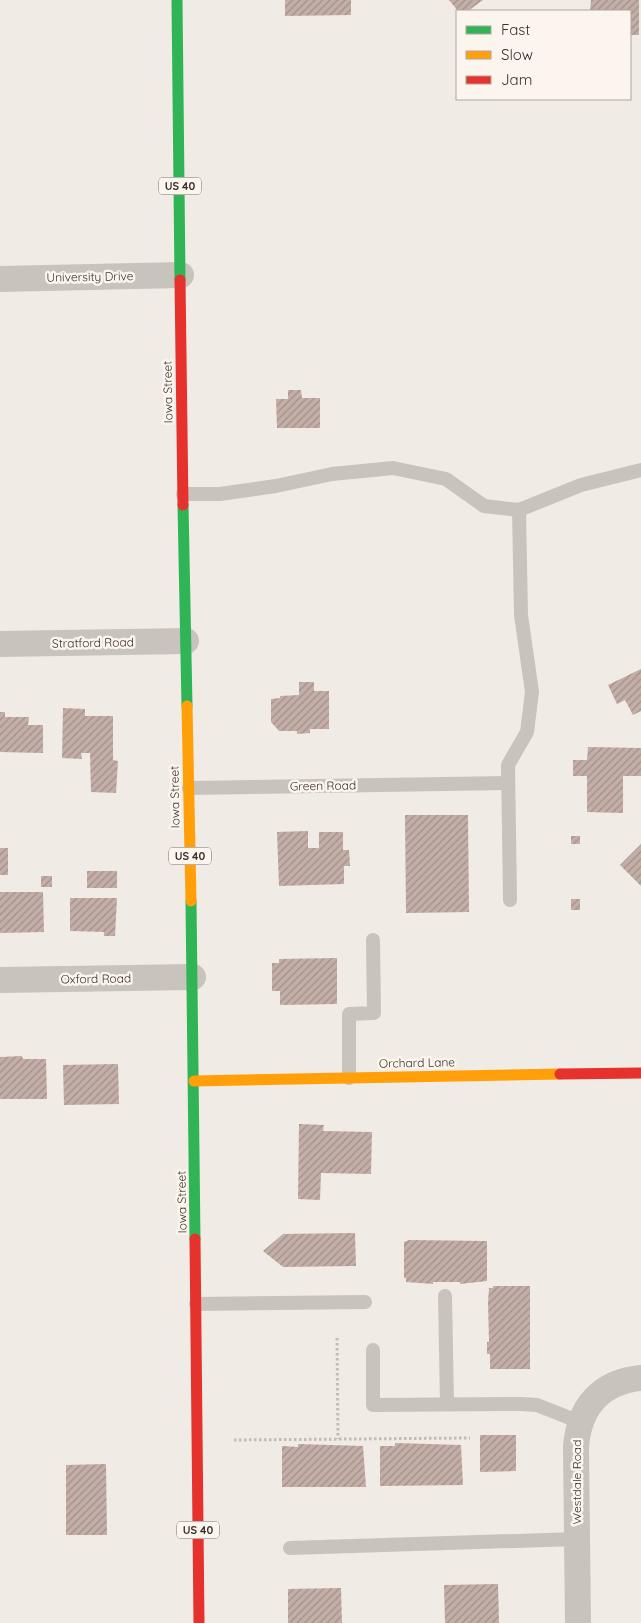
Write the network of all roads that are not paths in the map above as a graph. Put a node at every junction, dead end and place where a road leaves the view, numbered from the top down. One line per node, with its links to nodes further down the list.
1 (177, 0): 2 (main road, Iowa Street / US 40)
2 (181, 275): 3 (street, University Drive); 5 (main road, Iowa Street / US 40)
3 (0, 279)
4 (641, 470): 6 (lane)
5 (183, 494): 6 (lane); 7 (main road, Iowa Street / US 40)
6 (519, 510): 9 (lane)
7 (186, 641): 8 (street, Stratford Road); 10 (main road, Iowa Street / US 40)
8 (0, 644)
9 (508, 783): 10 (lane, Green Road); 11 (lane)
10 (189, 788): 13 (main road, Iowa Street / US 40)
11 (510, 900)
12 (373, 940): 16 (lane)
13 (192, 977): 14 (street, Oxford Road); 17 (main road, Iowa Street / US 40)
14 (0, 980)
15 (641, 1072): 16 (main road, Orchard Lane)
16 (349, 1078): 17 (main road, Orchard Lane)
17 (194, 1081): 20 (main road, Iowa Street / US 40)
18 (446, 1296): 23 (lane)
19 (365, 1302): 20 (lane)
20 (196, 1304): 27 (main road, Iowa Street / US 40)
21 (373, 1350): 23 (lane)
22 (641, 1378): 24 (street, Westdale Road)
23 (447, 1404): 24 (lane)
24 (580, 1422): 25 (street, Westdale Road)
25 (577, 1539): 26 (lane); 28 (street, Westdale Road)
26 (290, 1548)
27 (199, 1623)
28 (578, 1623)

